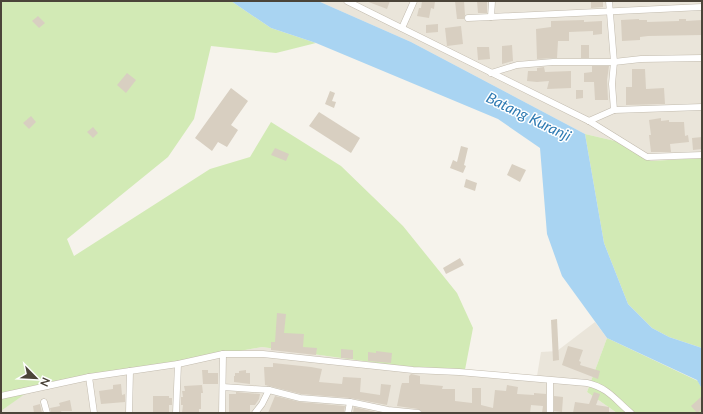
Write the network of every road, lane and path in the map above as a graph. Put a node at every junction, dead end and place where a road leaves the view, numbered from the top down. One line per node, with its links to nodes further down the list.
1 (347, 1): 5 (street)
2 (414, 1): 10 (street)
3 (492, 1): 8 (street)
4 (609, 1): 7 (street)
5 (358, 3): 10 (street)
6 (702, 7): 7 (street)
7 (609, 11): 8 (street); 12 (street)
8 (492, 17): 9 (street)
9 (468, 18)
10 (402, 28): 13 (street)
11 (702, 58): 12 (street)
12 (614, 62): 13 (street); 15 (street)
13 (491, 73): 16 (street)
14 (702, 107): 15 (street)
15 (614, 110): 16 (street)
16 (589, 121): 17 (street)
17 (702, 155)
18 (223, 354): 19 (street); 22 (street); 23 (street)
19 (178, 364): 20 (street); 33 (street)
20 (130, 371): 21 (street); 32 (street)
21 (89, 377): 25 (street); 31 (street)
22 (550, 381): 28 (street); 39 (street)
23 (223, 387): 24 (street); 34 (street)
24 (269, 390): 27 (street); 35 (street)
25 (1, 396)
26 (44, 402): 30 (street)
27 (350, 402): 29 (street); 36 (street)
28 (623, 410): 40 (street)
29 (388, 412): 37 (street)
30 (47, 413)
31 (94, 413)
32 (129, 413)
33 (176, 413)
34 (222, 413)
35 (255, 413)
36 (348, 413)
37 (414, 413): 38 (street)
38 (418, 413)
39 (550, 413)
40 (631, 413)

